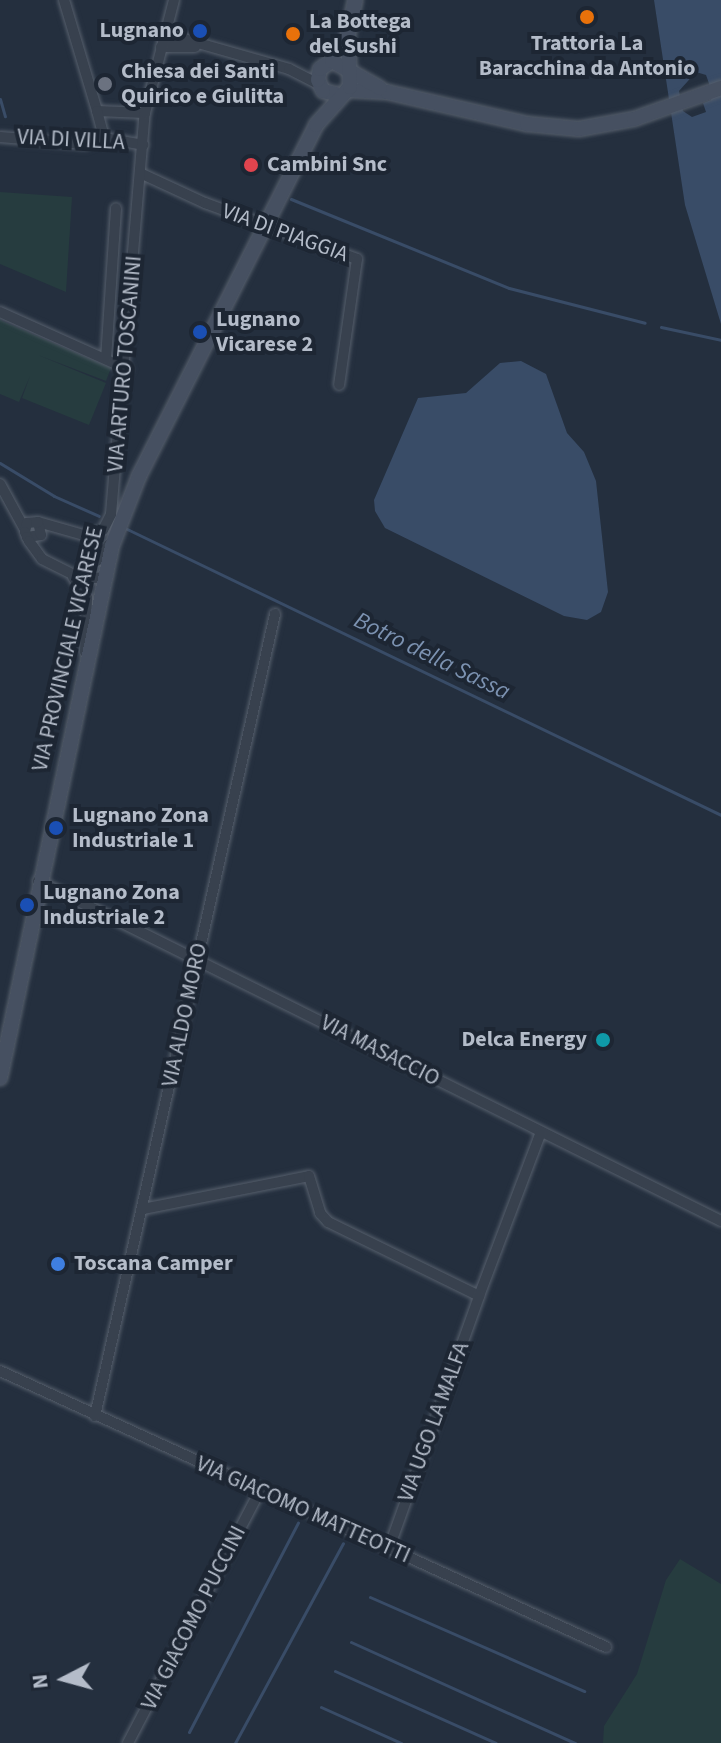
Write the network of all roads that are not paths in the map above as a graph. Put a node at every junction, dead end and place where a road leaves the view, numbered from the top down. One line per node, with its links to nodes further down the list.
1 (64, 0): 16 (street)
2 (174, 0): 4 (street, VIA ARTURO TOSCANINI)
3 (355, 0): 5 (main road)
4 (168, 19): 6 (street); 7 (street, VIA ARTURO TOSCANINI)
5 (348, 34): 9 (main road); 11 (main road)
6 (184, 39): 7 (street); 8 (street)
7 (162, 43): 8 (street); 17 (street, VIA ARTURO TOSCANINI)
8 (205, 48): 10 (street)
9 (328, 63): 10 (street); 11 (main road); 12 (main road, VIA PROVINCIALE VICARESE)
10 (289, 69): 12 (street)
11 (351, 71): 14 (main road); 15 (main road)
12 (320, 86): 15 (main road); 18 (main road, VIA PROVINCIALE VICARESE)
13 (721, 88): 14 (main road)
14 (387, 92): 15 (main road)
15 (343, 93): 18 (main road, VIA PROVINCIALE VICARESE)
16 (97, 111): 17 (street); 20 (street)
17 (145, 113): 21 (street, VIA ARTURO TOSCANINI)
18 (316, 125): 24 (main road, VIA PROVINCIALE VICARESE)
19 (0, 137): 20 (street, VIA DI VILLA)
20 (104, 138): 21 (street, VIA DI VILLA)
21 (143, 145): 22 (street, VIA ARTURO TOSCANINI)
22 (140, 173): 24 (street, VIA DI PIAGGIA); 27 (street, VIA ARTURO TOSCANINI)
23 (116, 208): 26 (street)
24 (265, 226): 28 (street, VIA DI PIAGGIA); 30 (main road, VIA PROVINCIALE VICARESE)
25 (0, 312): 26 (street)
26 (106, 359): 27 (street)
27 (127, 369): 32 (street, VIA ARTURO TOSCANINI)
28 (339, 385)
29 (0, 484): 31 (street)
30 (124, 513): 36 (street); 38 (main road, VIA PROVINCIALE VICARESE)
31 (30, 527): 32 (street); 33 (street); 34 (street)
32 (55, 528): 33 (street)
33 (40, 536): 34 (street)
34 (38, 553): 35 (street)
35 (54, 565): 36 (street); 37 (street)
36 (84, 569): 38 (street)
37 (71, 575): 38 (street); 40 (street)
38 (103, 577): 40 (main road, VIA PROVINCIALE VICARESE)
39 (275, 614): 42 (street, VIA ALDO MORO)
40 (85, 658): 41 (main road, VIA PROVINCIALE VICARESE)
41 (38, 881): 42 (street, VIA MASACCIO); 43 (main road, VIA PROVINCIALE VICARESE)
42 (197, 960): 44 (street, VIA MASACCIO); 45 (street, VIA ALDO MORO)
43 (0, 1078)
44 (541, 1132): 46 (street, VIA MASACCIO); 47 (street, VIA UGO LA MALFA)
45 (143, 1209): 47 (street); 49 (street, VIA ALDO MORO)
46 (721, 1221)
47 (479, 1296): 51 (street, VIA UGO LA MALFA)
48 (0, 1371): 49 (street, VIA GIACOMO MATTEOTTI)
49 (95, 1416): 50 (street, VIA GIACOMO MATTEOTTI)
50 (259, 1492): 51 (street, VIA GIACOMO MATTEOTTI); 53 (street, VIA GIACOMO PUCCINI)
51 (389, 1548): 52 (street, VIA GIACOMO MATTEOTTI)
52 (606, 1647)
53 (128, 1743)

